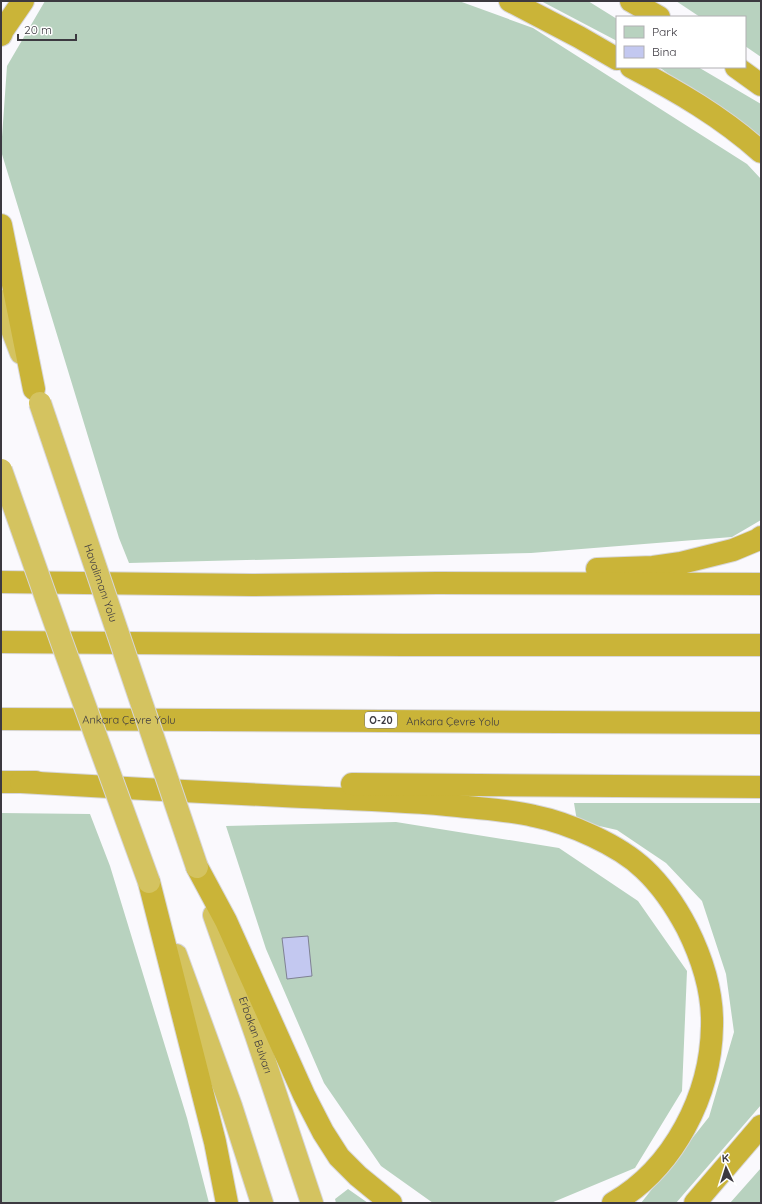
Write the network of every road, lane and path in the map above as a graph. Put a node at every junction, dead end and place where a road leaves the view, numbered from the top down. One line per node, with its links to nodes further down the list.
1 (23, 1): 5 (highway)
2 (510, 1): 6 (highway)
3 (631, 1): 4 (highway)
4 (657, 16)
5 (1, 35)
6 (616, 58)
7 (633, 68): 10 (highway)
8 (737, 68): 9 (highway)
9 (761, 85)
10 (761, 152)
11 (1, 225): 13 (highway)
12 (1, 301): 13 (highway, Havalimanı Yolu)
13 (37, 396): 25 (highway, Havalimanı Yolu, bridge)
14 (1, 470): 26 (highway, bridge)
15 (761, 537): 18 (highway)
16 (1, 582): 18 (highway)
17 (761, 584): 18 (highway)
18 (252, 586)
19 (1, 642): 20 (highway)
20 (761, 645)
21 (1, 719): 22 (highway, Ankara Çevre Yolu / O-20)
22 (761, 724)
23 (11, 782): 24 (highway); 32 (highway)
24 (761, 787)
25 (197, 867): 30 (highway, Erbakan Bulvarı); 31 (highway)
26 (149, 882): 28 (highway); 29 (highway)
27 (761, 1126): 33 (highway)
28 (227, 1203)
29 (262, 1203)
30 (312, 1203)
31 (391, 1203)
32 (613, 1203)
33 (695, 1203)

